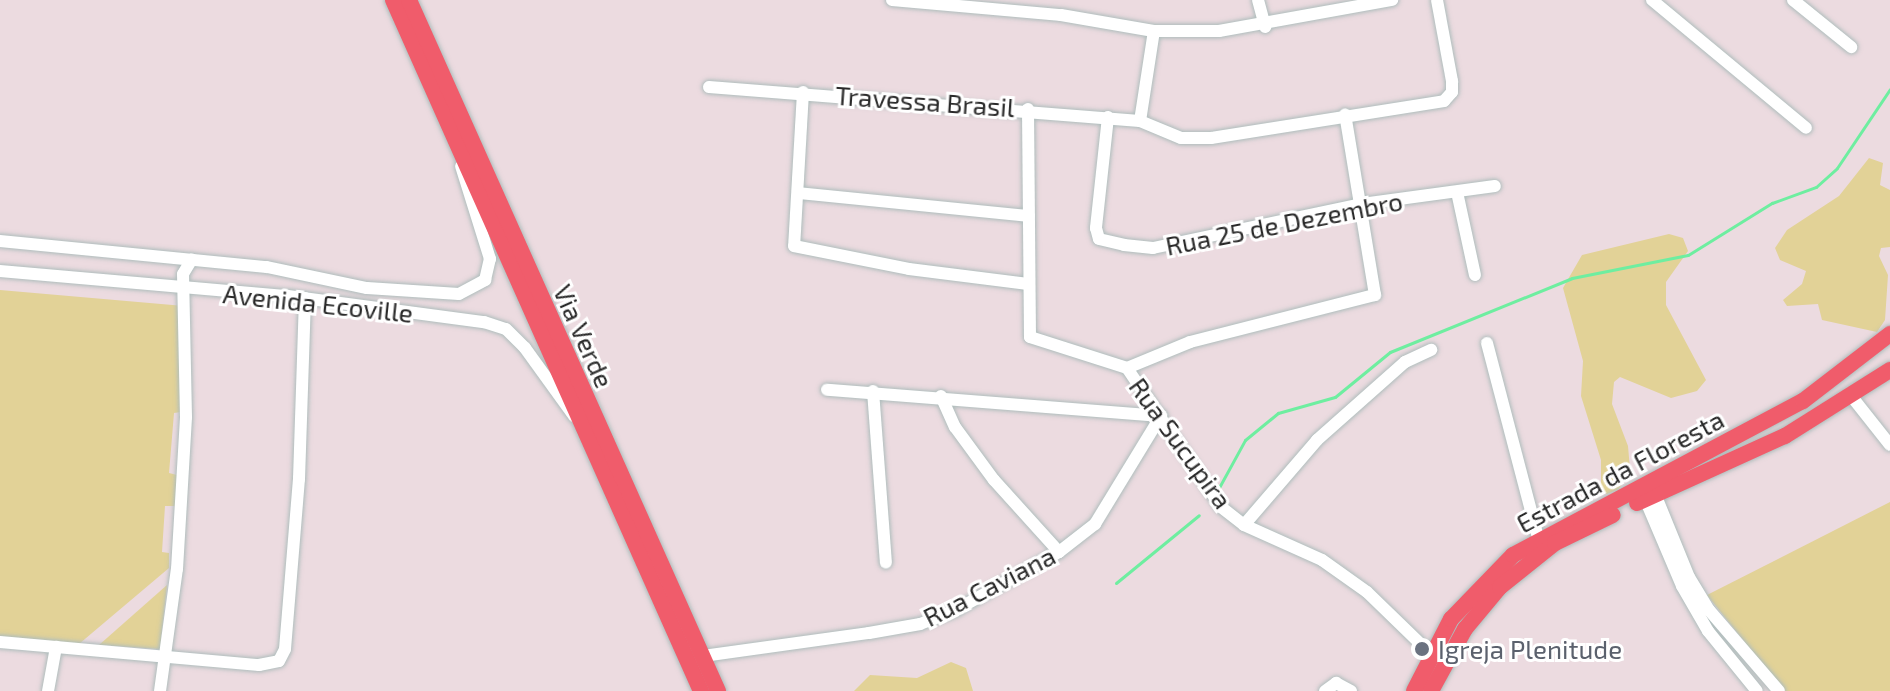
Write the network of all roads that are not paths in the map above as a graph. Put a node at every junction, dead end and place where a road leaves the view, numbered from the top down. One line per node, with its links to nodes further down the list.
1 (393, 0): 21 (main road, Via Verde)
2 (409, 0): 61 (main road, Via Verde)
3 (892, 0): 10 (street)
4 (1062, 0): 10 (street)
5 (1258, 0): 11 (street)
6 (1392, 0): 11 (street)
7 (1437, 0): 17 (street, Travessa Brasil)
8 (1652, 0): 20 (street)
9 (1793, 0): 13 (street)
10 (1061, 15): 12 (street)
11 (1265, 27): 12 (street)
12 (1154, 31): 19 (street)
13 (1851, 47)
14 (709, 87): 15 (street, Travessa Brasil)
15 (803, 92): 16 (street, Travessa Brasil); 24 (street)
16 (1028, 109): 18 (street, Travessa Brasil); 26 (street)
17 (1345, 114): 19 (street, Travessa Brasil); 25 (street)
18 (1108, 117): 19 (street, Travessa Brasil); 25 (street, Rua 25 de Dezembro)
19 (1140, 121)
20 (1806, 128)
21 (455, 135): 35 (street, Via Verde); 51 (main road, Via Verde)
22 (1495, 186): 23 (street, Rua 25 de Dezembro)
23 (1457, 192): 25 (street, Rua 25 de Dezembro); 31 (street)
24 (798, 193): 26 (street); 32 (street)
25 (1362, 204): 44 (street)
26 (1029, 216): 32 (street)
27 (0, 241): 28 (street)
28 (192, 259): 30 (street); 33 (street)
29 (0, 271): 33 (street, Avenida Ecoville)
30 (299, 272): 34 (street); 36 (street)
31 (1475, 275)
32 (1028, 284): 44 (street)
33 (186, 290): 36 (street, Avenida Ecoville); 62 (street)
34 (411, 291): 35 (street); 38 (street)
35 (469, 292): 39 (street)
36 (288, 296): 37 (street, Avenida Ecoville)
37 (305, 298): 38 (street, Avenida Ecoville); 62 (street)
38 (409, 312): 39 (street, Avenida Ecoville)
39 (472, 319): 51 (street, Avenida Ecoville)
40 (1890, 334): 43 (main road, Estrada da Floresta)
41 (1487, 343): 55 (street)
42 (1431, 350): 54 (street)
43 (1882, 352): 53 (main road, Estrada da Floresta)
44 (1127, 368): 50 (street, Rua Sucupira)
45 (1890, 370): 49 (main road, Estrada da Floresta)
46 (827, 390): 47 (street)
47 (873, 391): 48 (street); 57 (street)
48 (941, 396): 50 (street); 56 (street)
49 (1852, 397): 52 (street); 53 (main road, Estrada da Floresta)
50 (1161, 416): 54 (street, Rua Sucupira); 56 (street, Rua Caviana)
51 (586, 431): 65 (main road, Via Verde)
52 (1890, 445)
53 (1648, 492): 55 (main road, Estrada da Floresta); 70 (main road, Estrada da Floresta); 71 (street); 72 (street)
54 (1244, 525): 60 (street, Rua Sucupira)
55 (1538, 538): 60 (main road, Estrada da Floresta)
56 (1059, 552): 61 (street, Rua Caviana)
57 (886, 563)
58 (0, 642): 59 (street)
59 (56, 647): 62 (street); 63 (street)
60 (1430, 653): 69 (main road, Estrada da Floresta)
61 (703, 656): 66 (main road, Via Verde)
62 (166, 657): 64 (street)
63 (48, 691)
64 (160, 691)
65 (701, 691)
66 (718, 691)
67 (1325, 691): 68 (street)
68 (1351, 691)
69 (1414, 691)
70 (1431, 691)
71 (1757, 691)
72 (1779, 691)

